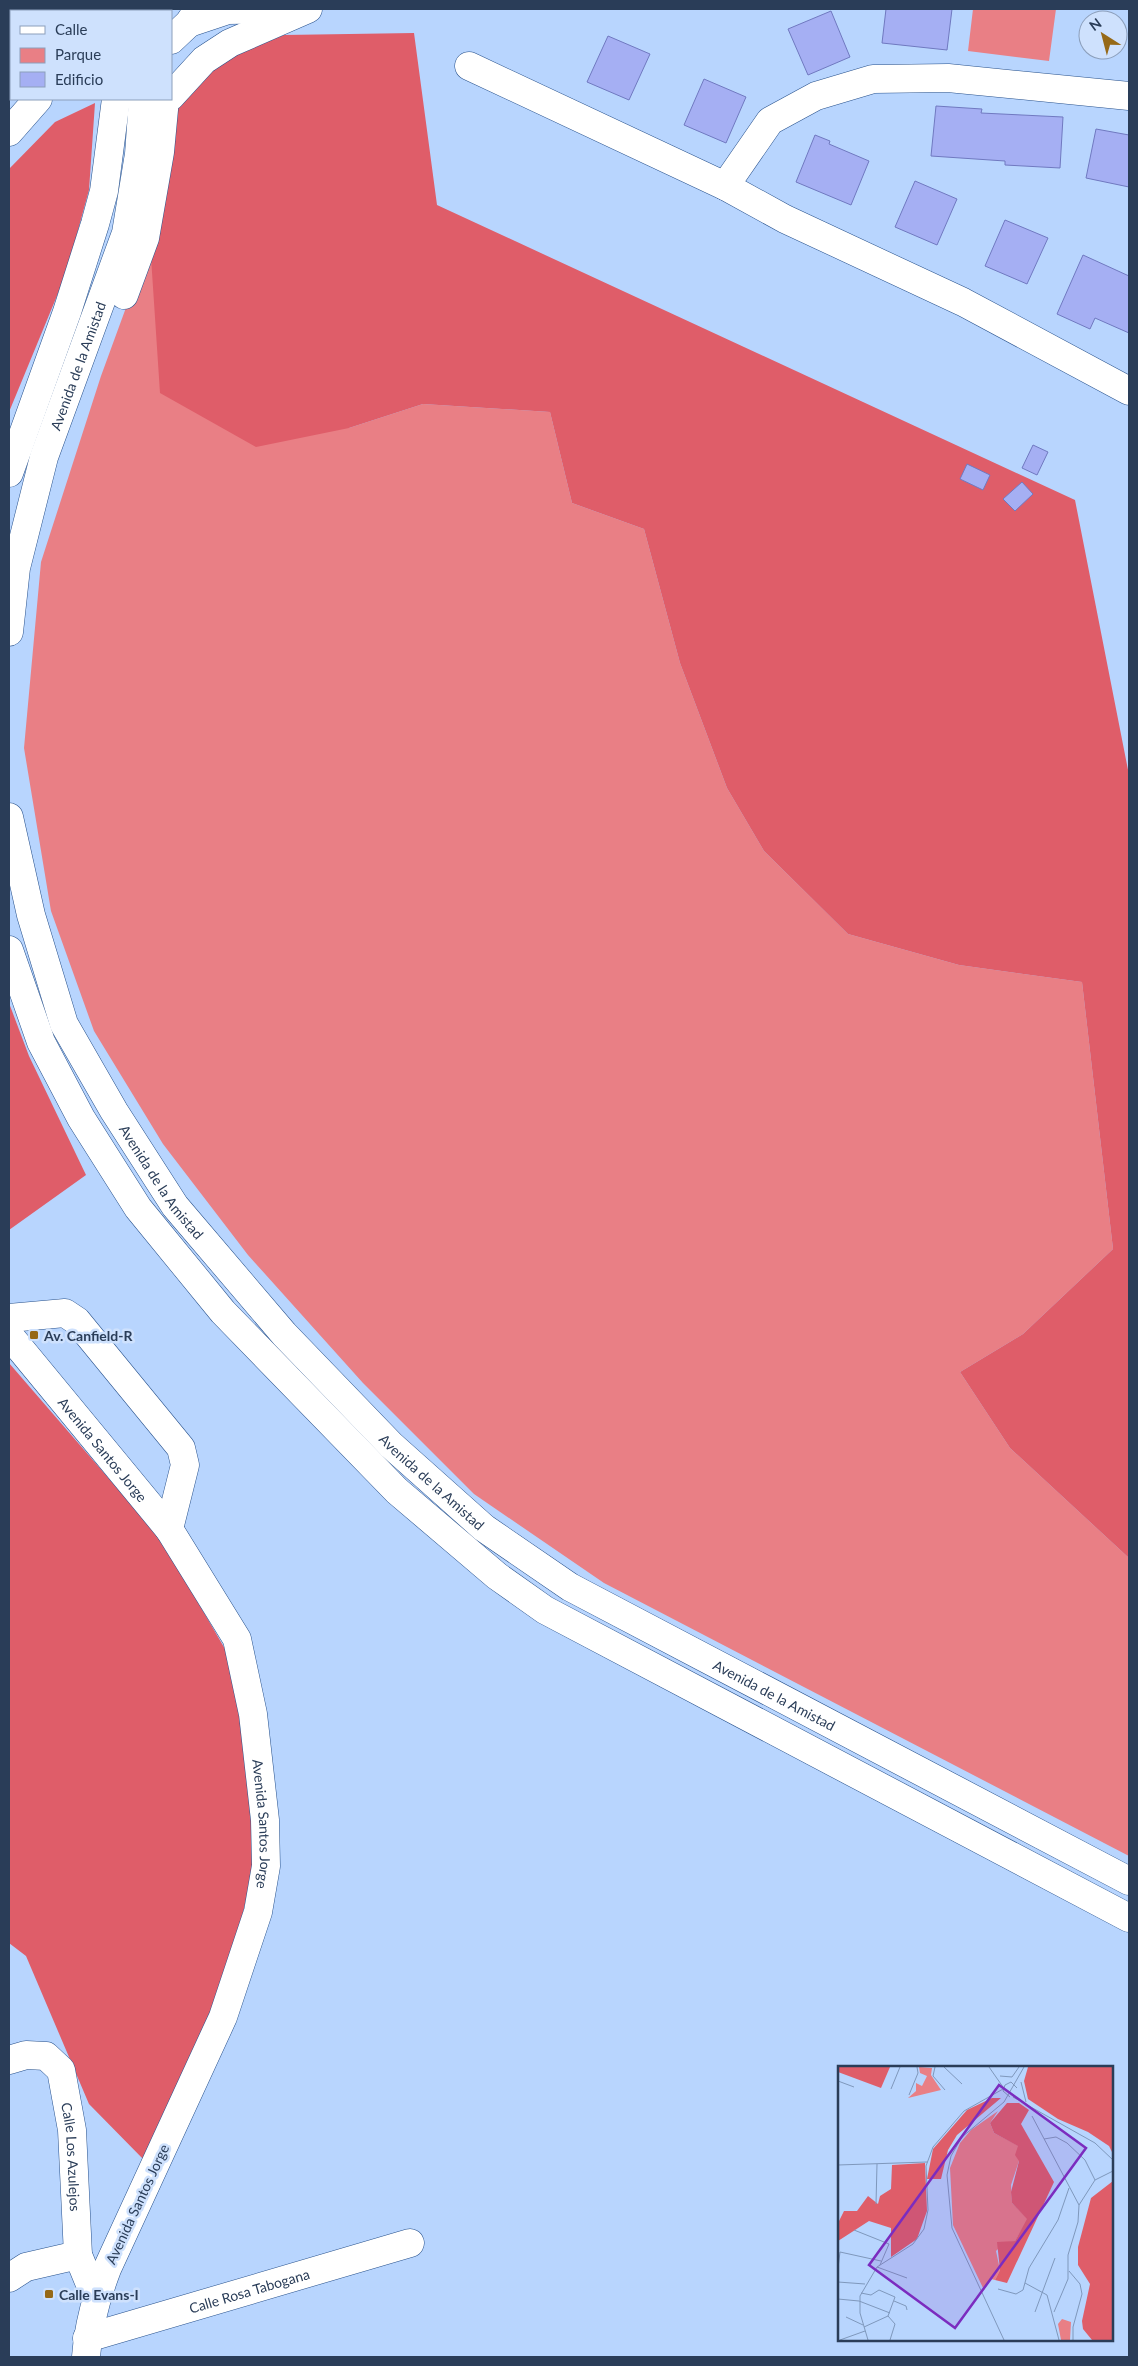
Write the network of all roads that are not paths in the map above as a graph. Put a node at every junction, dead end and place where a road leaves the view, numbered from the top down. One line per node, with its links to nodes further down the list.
1 (278, 9): 3 (main road)
2 (308, 9): 5 (main road)
3 (181, 34)
4 (469, 66): 13 (main road)
5 (172, 90)
6 (1129, 96): 13 (main road)
7 (15, 100): 11 (main road)
8 (37, 100): 12 (main road)
9 (116, 100): 15 (main road, Avenida de la Amistad)
10 (163, 100): 16 (main road, Avenida de la Amistad)
11 (9, 112)
12 (9, 132)
13 (725, 186): 14 (main road)
14 (1129, 391)
15 (9, 473)
16 (9, 632)
17 (9, 817): 22 (main road, Avenida de la Amistad)
18 (9, 950): 23 (main road, Avenida de la Amistad)
19 (9, 1318): 21 (main road)
20 (9, 1335): 21 (main road, Avenida Santos Jorge)
21 (169, 1529): 28 (main road, Avenida Santos Jorge)
22 (1129, 1881)
23 (1129, 1918)
24 (9, 2060): 26 (main road, Calle Los Azulejos)
25 (410, 2243): 29 (main road, Calle Rosa Tabogana)
26 (78, 2255): 27 (main road); 28 (main road, Calle Los Azulejos)
27 (9, 2278)
28 (96, 2299): 29 (main road, Avenida Santos Jorge)
29 (87, 2348)

